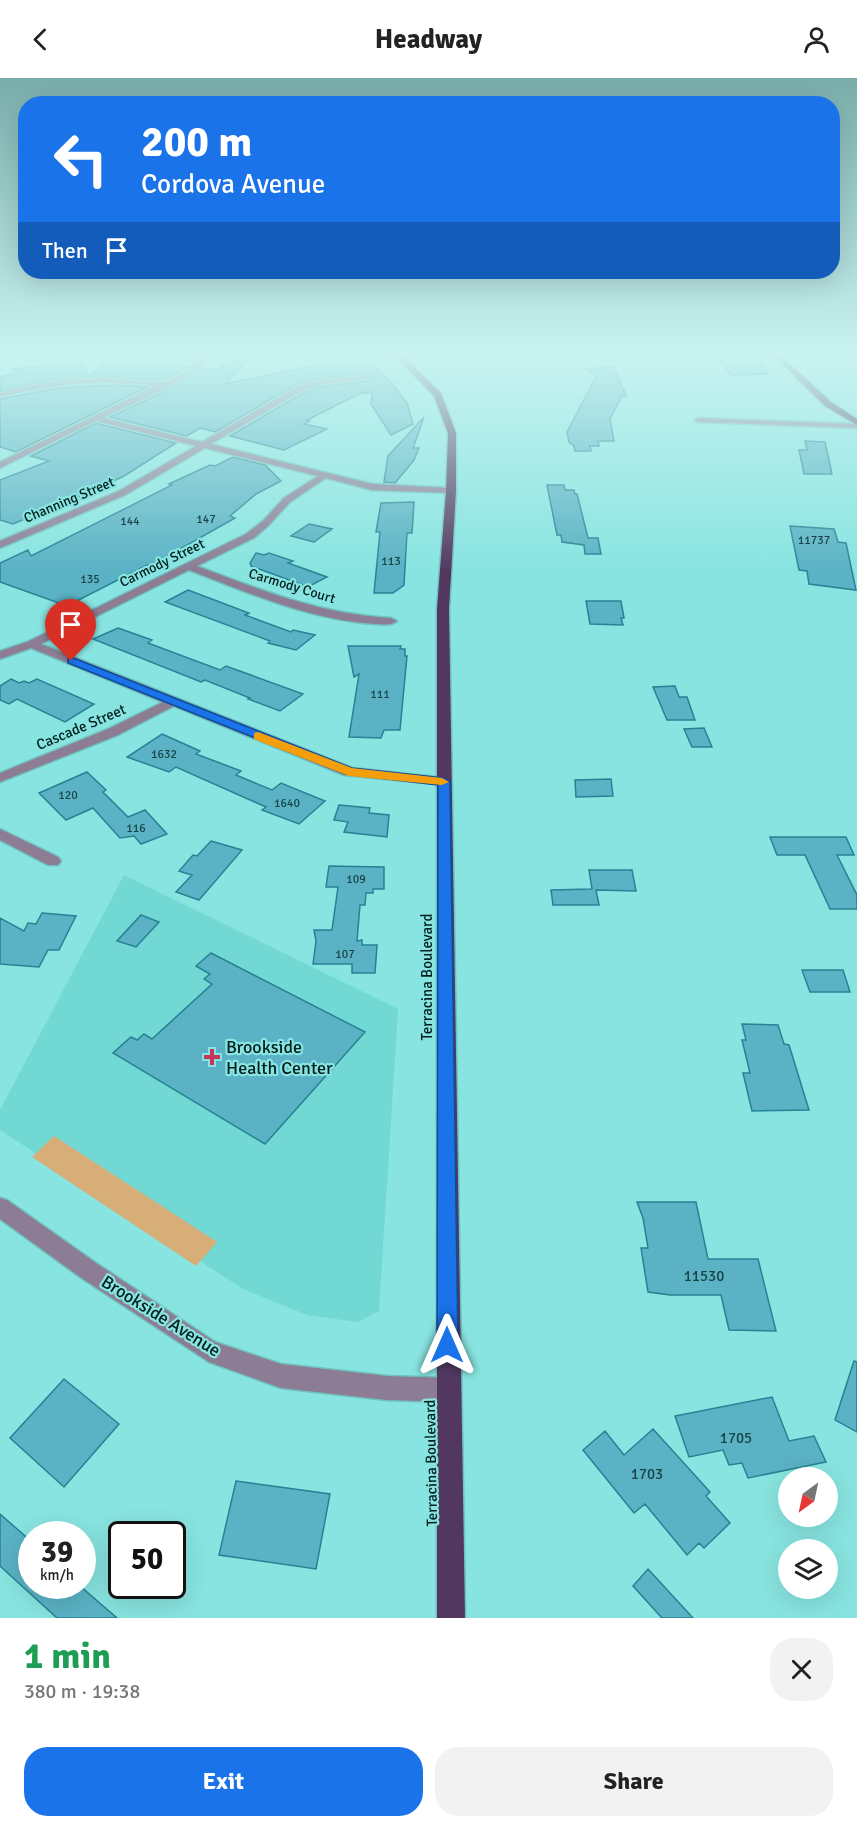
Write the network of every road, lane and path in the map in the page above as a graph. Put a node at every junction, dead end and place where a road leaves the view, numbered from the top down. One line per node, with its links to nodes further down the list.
1 (76, 427): 6 (street)
2 (131, 427): 5 (street)
3 (232, 427): 5 (street, Channing Street)
4 (450, 427): 8 (main road, Terracina Boulevard)
5 (202, 444): 7 (street); 9 (street, Channing Street)
6 (0, 465)
7 (324, 476): 8 (street); 10 (street, Carmody Street)
8 (451, 490): 16 (main road, Terracina Boulevard)
9 (0, 545)
10 (188, 566): 11 (street, Carmody Court); 12 (street, Carmody Street)
11 (391, 621)
12 (31, 644): 13 (street, Carmody Street); 14 (street)
13 (0, 655)
14 (172, 702): 15 (street, Cascade Street); 16 (street)
15 (0, 778)
16 (444, 782): 20 (main road, Terracina Boulevard)
17 (0, 834): 18 (street)
18 (53, 861)
19 (0, 1207): 20 (street, Brookside Avenue)
20 (448, 1390): 21 (main road, Terracina Boulevard)
21 (451, 1618)

